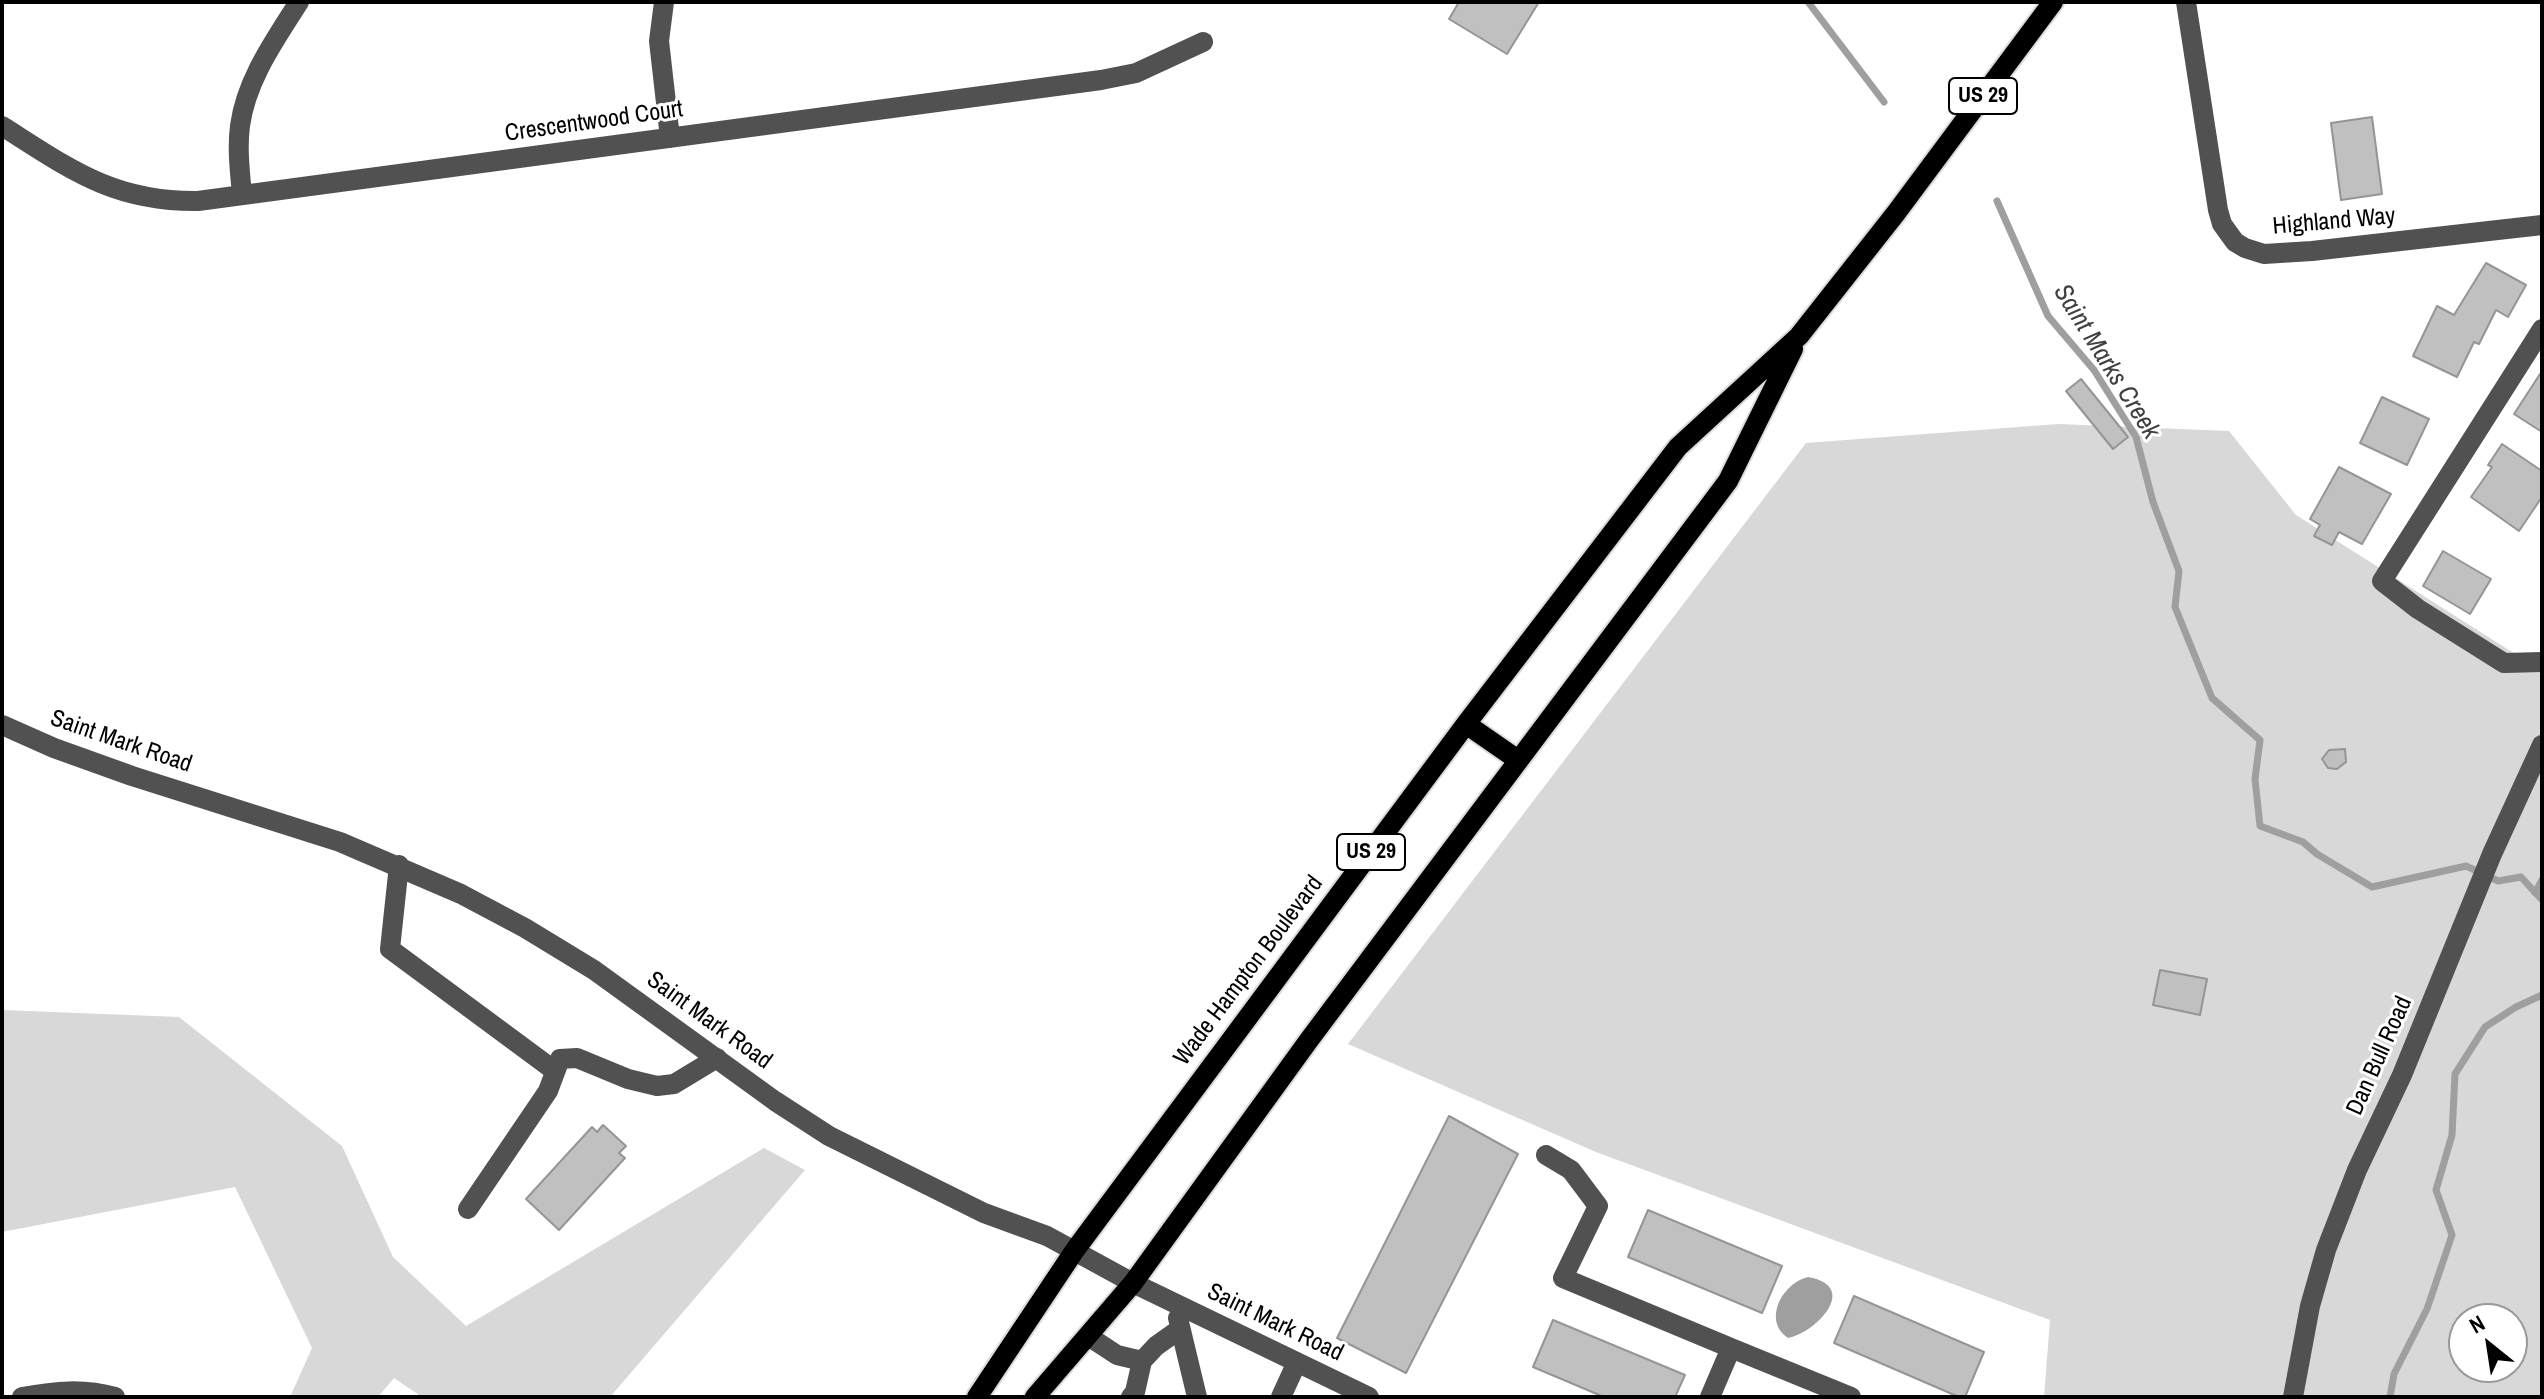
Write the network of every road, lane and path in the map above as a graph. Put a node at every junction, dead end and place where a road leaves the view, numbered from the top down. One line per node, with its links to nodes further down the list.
1 (299, 2): 8 (street)
2 (664, 2): 7 (street)
3 (2053, 2): 11 (main road, Wade Hampton Boulevard / US 29)
4 (2186, 2): 9 (street, Highland Way)
5 (1203, 42): 7 (street, Crescentwood Court)
6 (2, 126): 8 (street, Crescentwood Court)
7 (670, 138): 8 (street, Crescentwood Court)
8 (242, 195)
9 (2542, 225)
10 (2542, 329): 12 (street)
11 (1799, 336): 13 (main road, Wade Hampton Boulevard / US 29); 16 (main road, Wade Hampton Boulevard / US 29)
12 (2542, 662)
13 (1466, 724): 16 (main road); 22 (main road, Wade Hampton Boulevard / US 29)
14 (2, 725): 17 (street, Saint Mark Road)
15 (2542, 745): 40 (street, Dan Bull Road)
16 (1518, 760): 23 (main road, Wade Hampton Boulevard / US 29)
17 (399, 865): 18 (street, Saint Mark Road); 19 (street)
18 (717, 1058): 19 (street); 22 (street, Saint Mark Road)
19 (555, 1071): 21 (street)
20 (1546, 1155): 27 (street)
21 (468, 1209)
22 (1075, 1250): 23 (street, Saint Mark Road); 32 (main road, Wade Hampton Boulevard / US 29)
23 (1133, 1283): 24 (street, Saint Mark Road); 26 (main road, Wade Hampton Boulevard / US 29)
24 (1174, 1303): 25 (street); 29 (street, Saint Mark Road)
25 (1180, 1329): 28 (street); 35 (street)
26 (1088, 1336): 28 (street); 33 (main road, Wade Hampton Boulevard / US 29)
27 (1731, 1348): 38 (street); 39 (street)
28 (1142, 1361): 34 (street)
29 (1297, 1362): 36 (street); 37 (street, Saint Mark Road)
30 (22, 1397): 31 (street)
31 (115, 1397)
32 (977, 1397)
33 (1035, 1397)
34 (1131, 1397)
35 (1197, 1397)
36 (1281, 1397)
37 (1369, 1397)
38 (1710, 1397)
39 (1851, 1397)
40 (2293, 1397)

